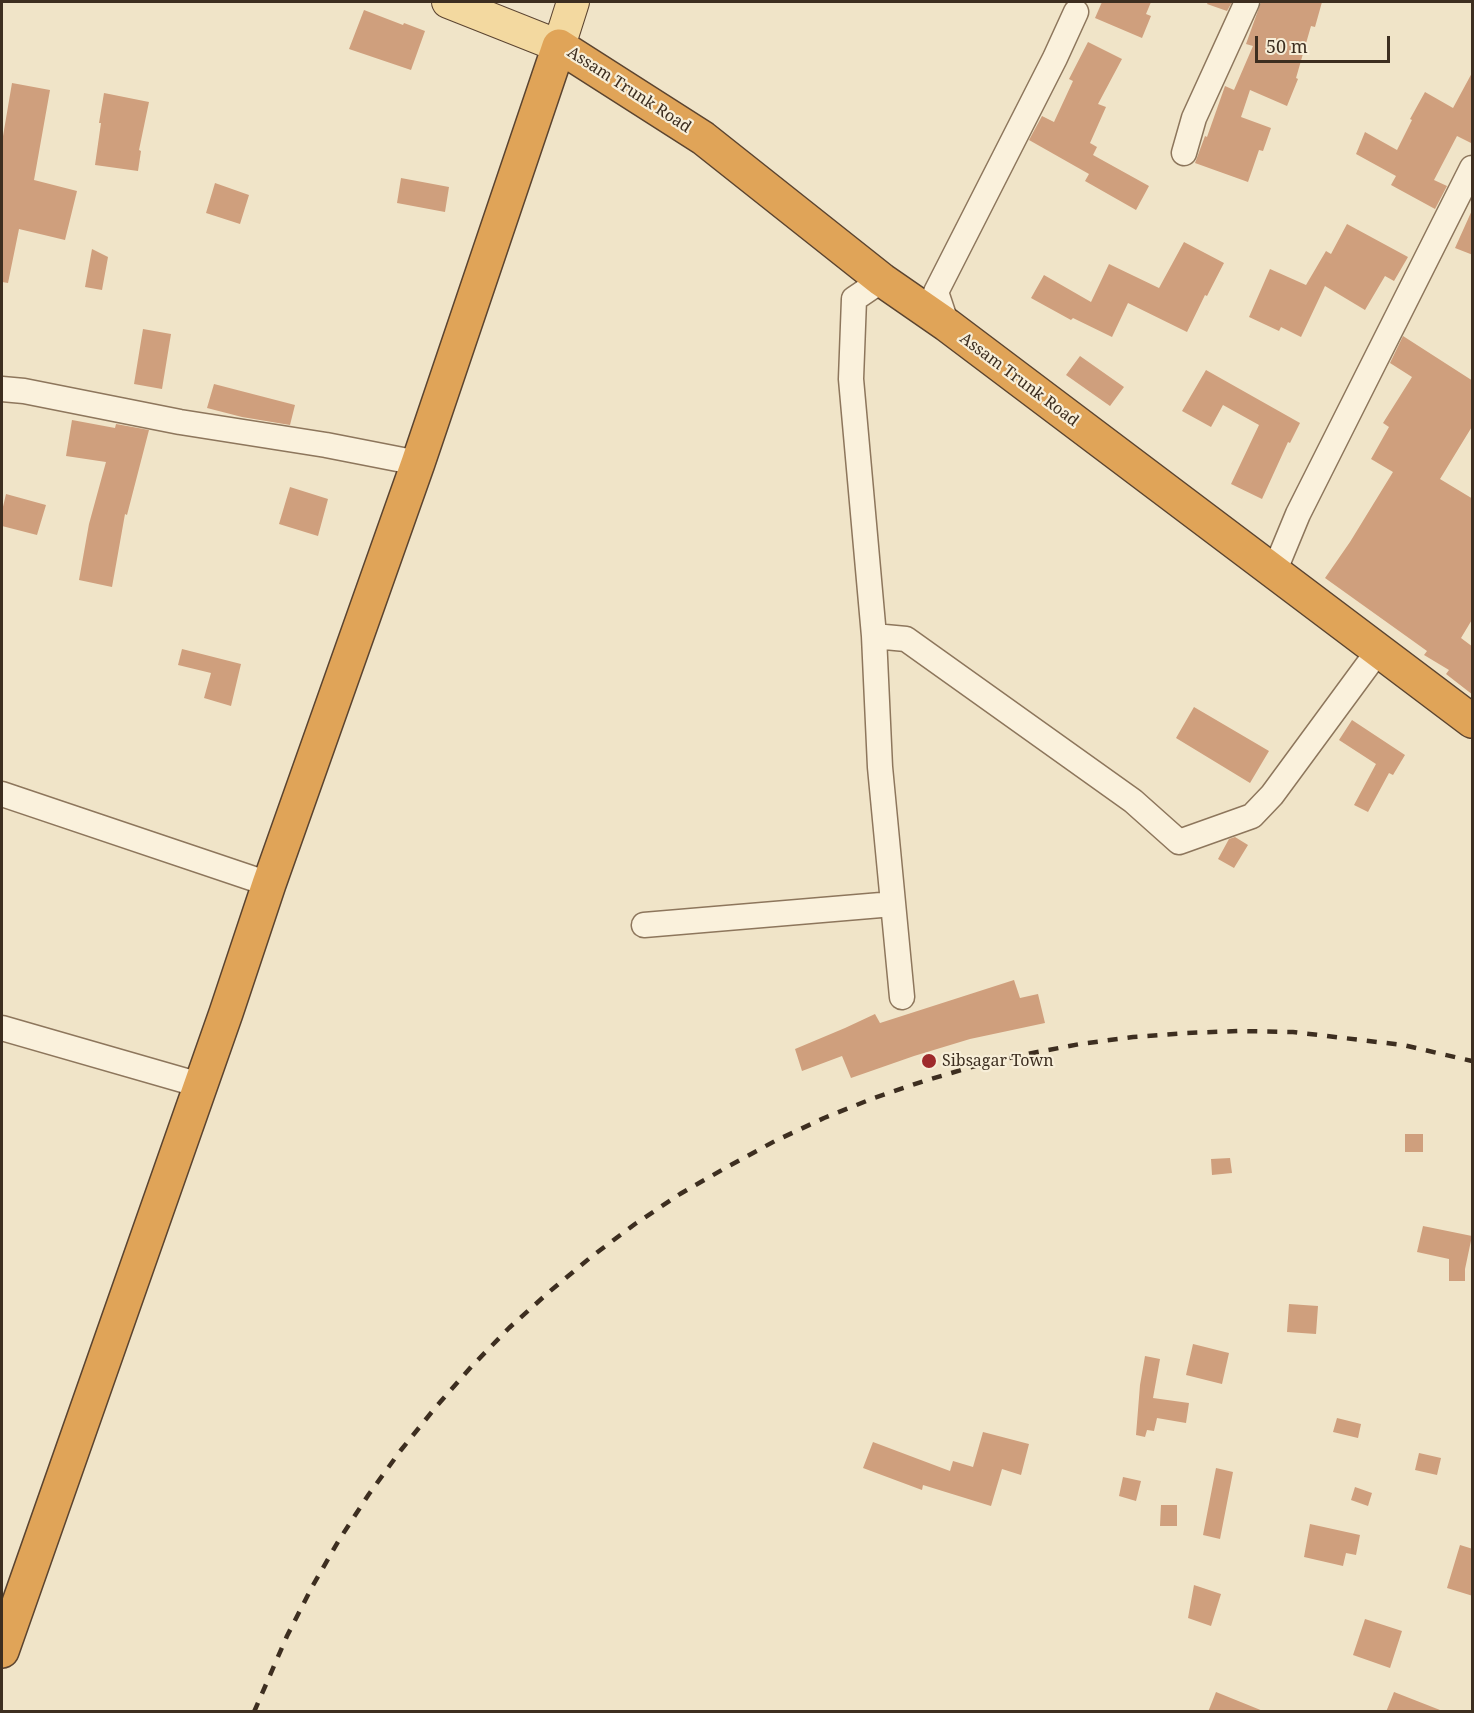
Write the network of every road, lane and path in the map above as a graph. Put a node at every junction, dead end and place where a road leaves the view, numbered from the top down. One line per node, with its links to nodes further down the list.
1 (448, 2): 5 (main road)
2 (573, 2): 5 (main road)
3 (1247, 2): 6 (street)
4 (1076, 12): 9 (street)
5 (560, 46): 8 (highway, Assam Trunk Road); 11 (highway)
6 (1184, 153)
7 (1473, 168): 12 (street)
8 (882, 280): 9 (highway, Assam Trunk Road); 13 (street)
9 (947, 325): 12 (highway, Assam Trunk Road)
10 (2, 389): 11 (street)
11 (418, 463): 17 (highway)
12 (1274, 572): 14 (highway, Assam Trunk Road)
13 (874, 636): 14 (street); 18 (street)
14 (1378, 651): 15 (highway, Assam Trunk Road)
15 (1473, 722)
16 (2, 794): 17 (street)
17 (269, 884): 22 (highway)
18 (893, 904): 19 (street); 20 (street)
19 (644, 925)
20 (902, 997)
21 (2, 1028): 22 (street)
22 (200, 1085): 23 (highway)
23 (2, 1651)

